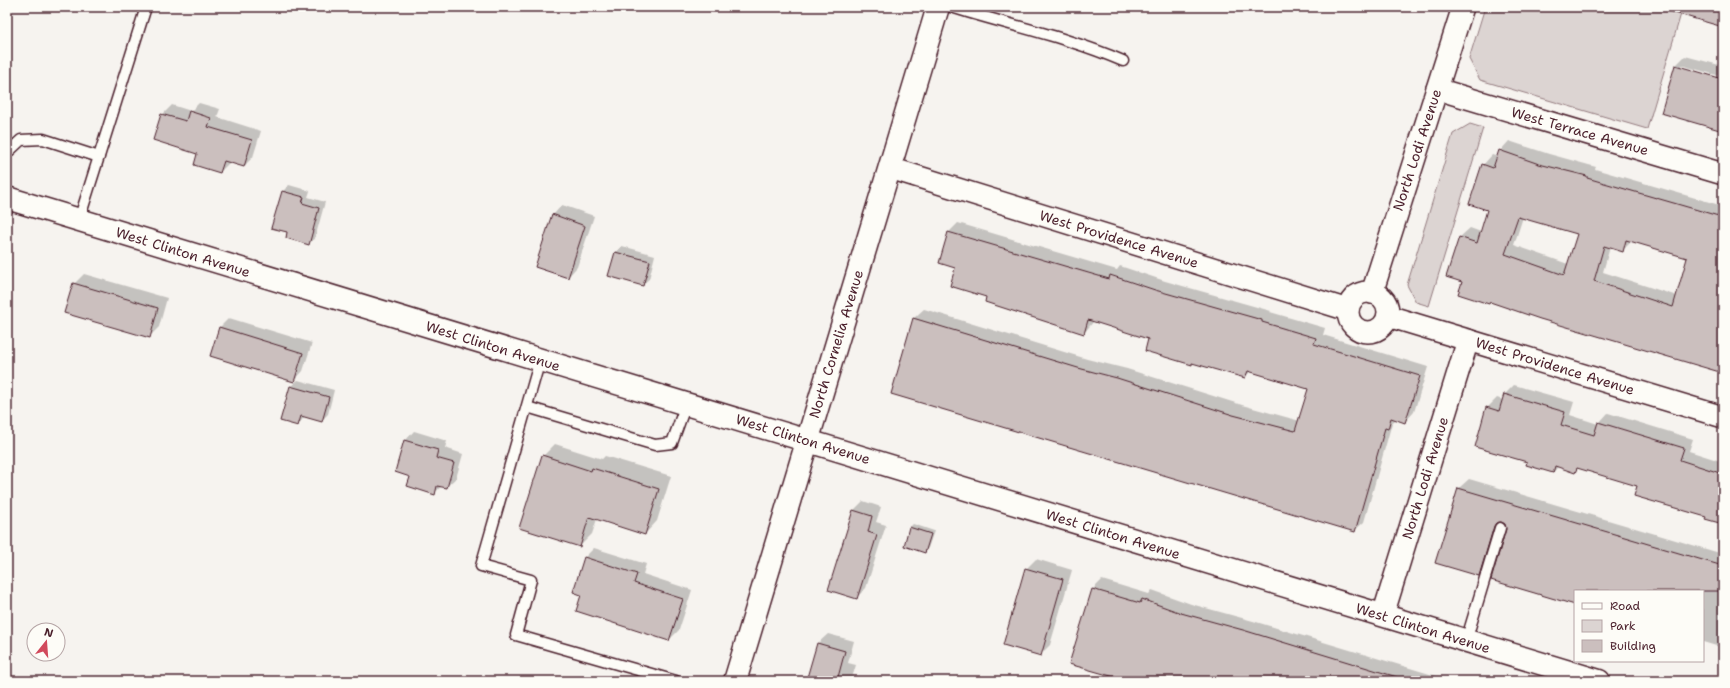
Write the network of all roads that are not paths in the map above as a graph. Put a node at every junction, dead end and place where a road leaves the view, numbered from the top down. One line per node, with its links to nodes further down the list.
1 (146, 7): 8 (lane)
2 (938, 7): 9 (main road, North Cornelia Avenue)
3 (951, 7): 5 (lane)
4 (1462, 7): 6 (street, North Lodi Avenue)
5 (1123, 61)
6 (1436, 89): 10 (street, West Terrace Avenue); 13 (street, North Lodi Avenue)
7 (7, 153): 8 (lane)
8 (99, 157): 12 (lane)
9 (890, 168): 14 (street, West Providence Avenue); 21 (main road, North Cornelia Avenue)
10 (1723, 174)
11 (7, 198): 12 (main road, West Clinton Avenue)
12 (79, 220): 17 (main road, West Clinton Avenue)
13 (1372, 293): 14 (street); 15 (street)
14 (1348, 310): 15 (street)
15 (1388, 316): 16 (street, West Providence Avenue)
16 (1468, 340): 20 (street, West Providence Avenue); 23 (street, North Lodi Avenue)
17 (540, 360): 18 (main road, West Clinton Avenue); 19 (lane)
18 (686, 404): 19 (lane); 21 (main road, West Clinton Avenue)
19 (526, 407): 25 (lane)
20 (1723, 417)
21 (807, 441): 23 (main road, West Clinton Avenue); 26 (main road, North Cornelia Avenue)
22 (1500, 528): 24 (lane)
23 (1383, 615): 24 (main road, West Clinton Avenue)
24 (1466, 641): 27 (main road, West Clinton Avenue)
25 (676, 681)
26 (735, 681)
27 (1599, 681)

